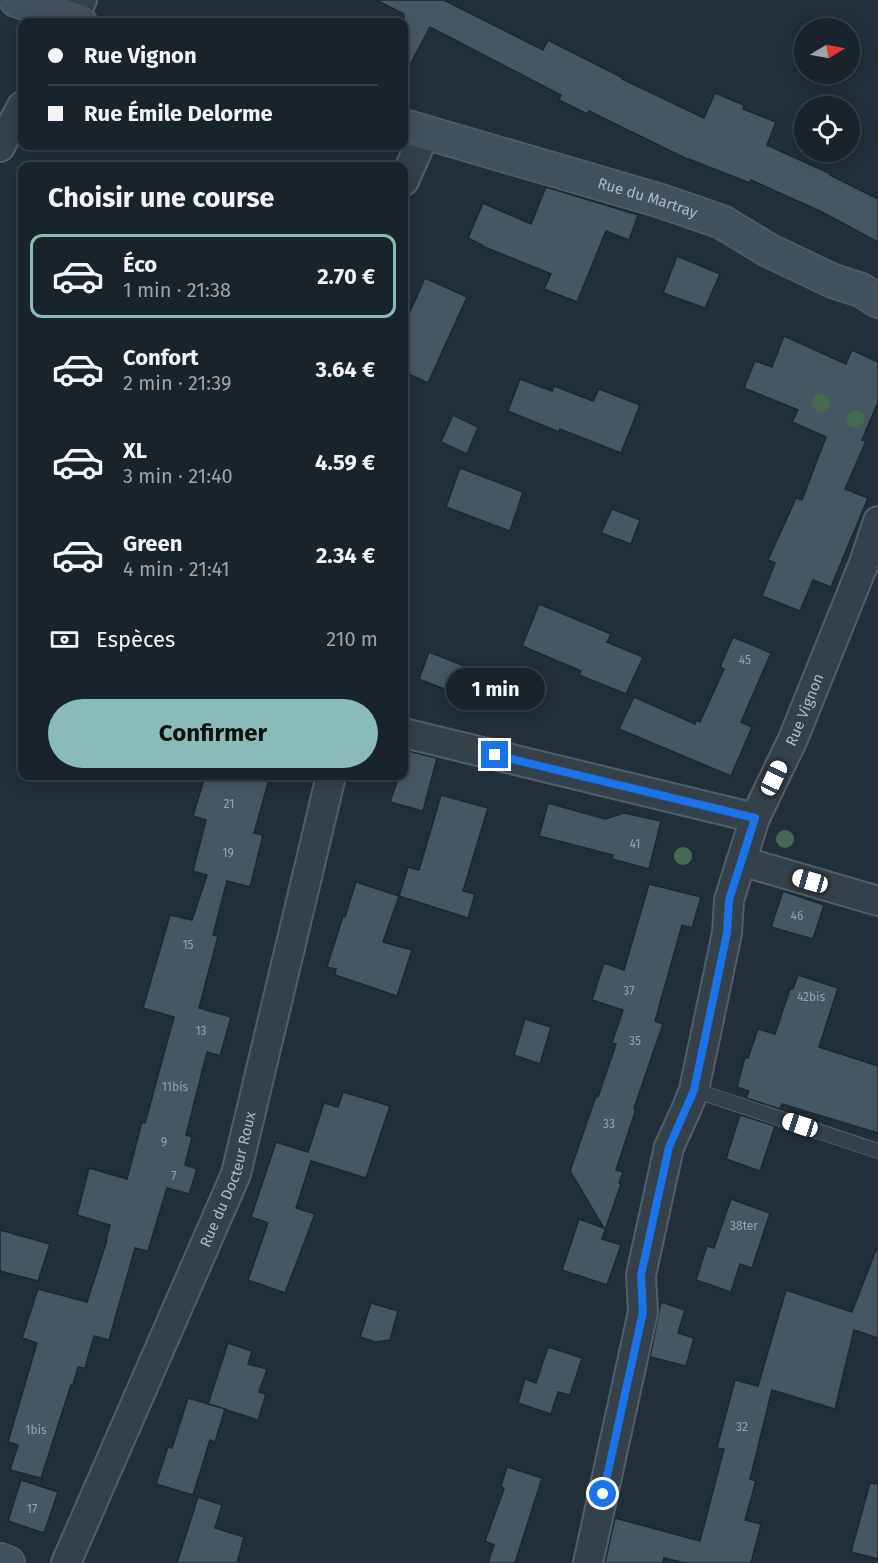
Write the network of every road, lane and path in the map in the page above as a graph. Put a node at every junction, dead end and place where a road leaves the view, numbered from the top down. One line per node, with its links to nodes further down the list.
1 (16, 0): 2 (street)
2 (76, 16)
3 (18, 113): 5 (street)
4 (414, 129): 6 (street); 7 (street, Rue du Martray)
5 (0, 147)
6 (408, 162)
7 (878, 301)
8 (878, 521): 11 (street, Rue Vignon)
9 (408, 734): 11 (street)
10 (330, 780): 18 (street, Rue du Docteur Roux)
11 (755, 818): 12 (street, Rue Vignon)
12 (741, 861): 13 (street); 14 (street, Rue Vignon)
13 (878, 901)
14 (694, 1090): 15 (lane); 19 (street, Rue Vignon)
15 (878, 1151)
16 (0, 1560): 17 (street)
17 (8, 1563)
18 (66, 1563)
19 (588, 1563)

